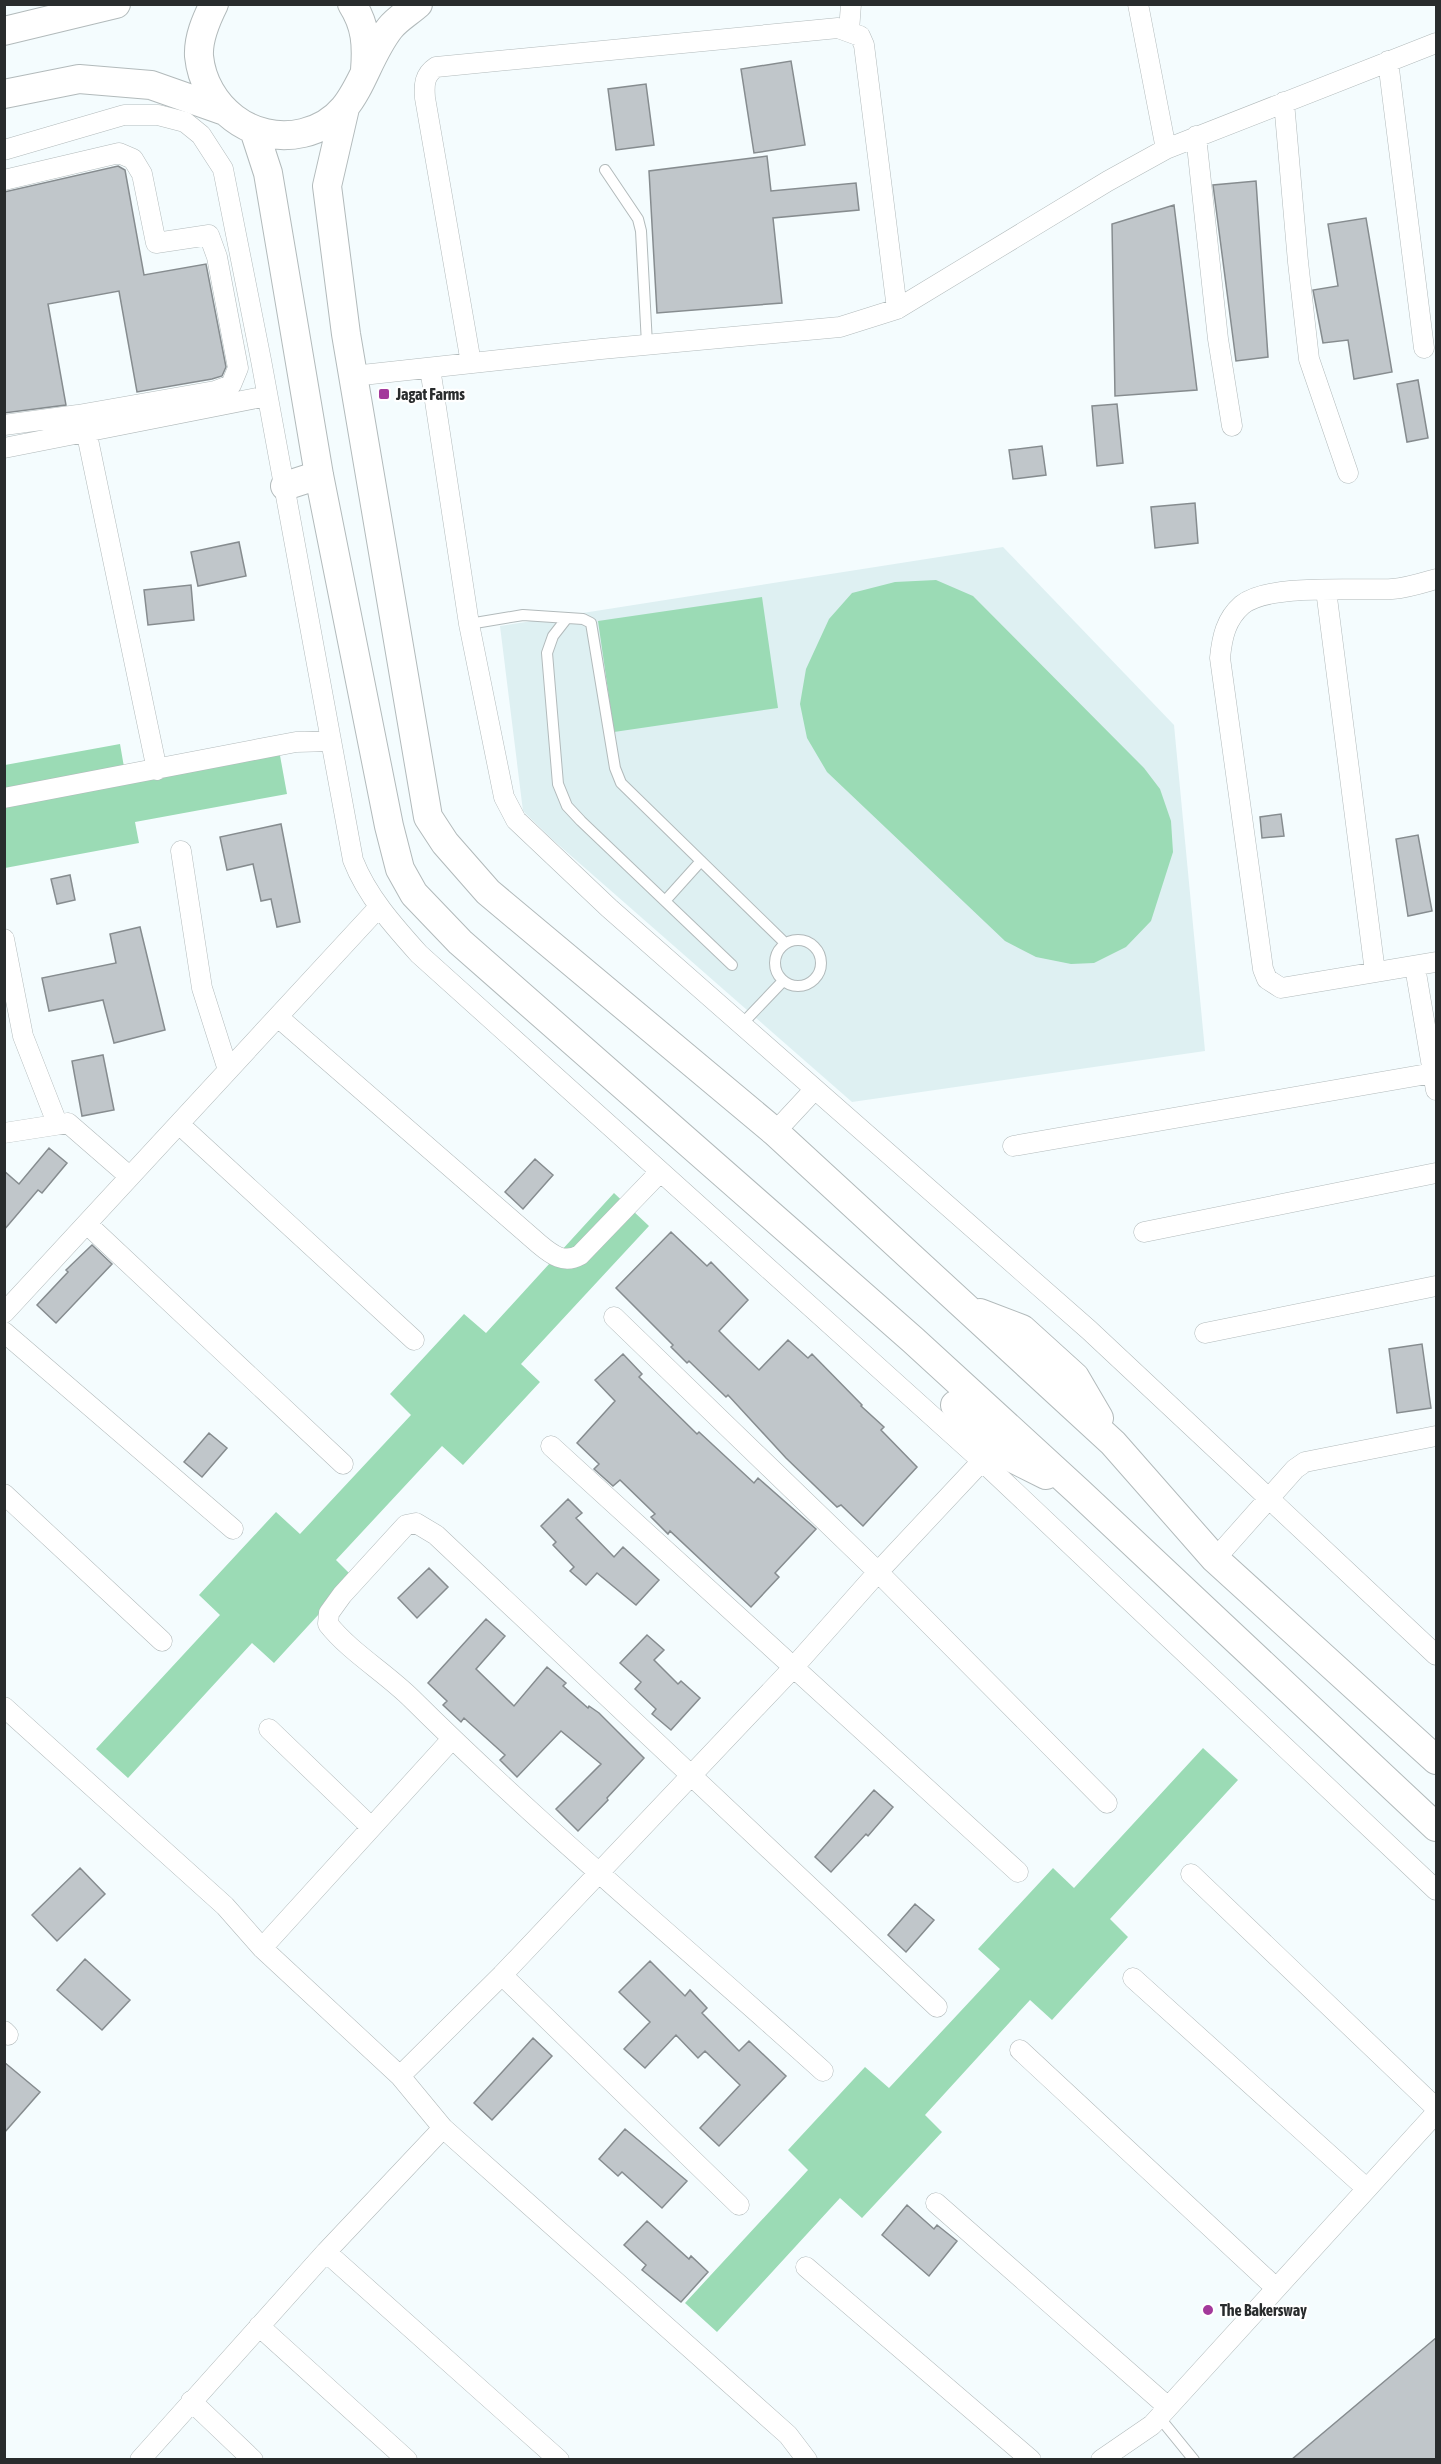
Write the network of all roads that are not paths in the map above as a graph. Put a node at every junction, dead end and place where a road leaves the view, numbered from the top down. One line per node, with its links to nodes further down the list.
1 (116, 4): 7 (street)
2 (214, 4): 15 (street)
3 (352, 4): 11 (street)
4 (418, 4): 11 (street)
5 (851, 4): 8 (street)
6 (1138, 4): 18 (street)
7 (4, 31)
8 (849, 31): 22 (street); 25 (street)
9 (1437, 43): 10 (street)
10 (1388, 61): 13 (street); 24 (street)
11 (365, 72): 14 (street)
12 (4, 94): 15 (street)
13 (1284, 102): 17 (street); 33 (street)
14 (345, 108): 16 (street); 27 (street)
15 (222, 110): 16 (street)
16 (254, 130): 34 (street)
17 (1196, 136): 18 (street); 30 (street)
18 (1166, 149): 22 (street)
19 (4, 150): 28 (street)
20 (605, 170): 23 (lane)
21 (4, 180): 29 (street)
22 (897, 309): 23 (street)
23 (647, 344): 25 (street)
24 (1425, 348)
25 (471, 363): 26 (street)
26 (430, 368): 27 (street); 39 (street)
27 (354, 376): 61 (street)
28 (267, 396): 31 (street); 35 (street)
29 (4, 425)
30 (1232, 426)
31 (86, 430): 32 (street); 41 (street)
32 (4, 448)
33 (1348, 473)
34 (319, 475): 35 (street); 94 (street)
35 (285, 486): 40 (street)
36 (1437, 579): 37 (street)
37 (1326, 590): 52 (street); 52 (street)
38 (567, 618): 39 (lane); 44 (lane); 45 (lane)
39 (470, 624): 55 (street)
40 (331, 741): 41 (street); 46 (street)
41 (157, 770): 42 (street)
42 (4, 798)
43 (181, 851): 56 (street)
44 (701, 861): 45 (lane); 48 (lane)
45 (665, 902): 50 (lane)
46 (379, 907): 54 (street); 64 (street)
47 (4, 939): 59 (street)
48 (785, 943): 53 (lane); 53 (lane)
49 (1437, 962): 51 (street)
50 (732, 965)
51 (1415, 967): 52 (street); 57 (street)
52 (1375, 972)
53 (783, 981): 55 (lane)
54 (278, 1017): 56 (street); 64 (street)
55 (742, 1024): 58 (street)
56 (228, 1070): 60 (street)
57 (1435, 1082): 63 (street)
58 (815, 1089): 61 (street); 80 (street)
59 (57, 1123): 62 (street); 66 (street)
60 (179, 1124): 66 (street); 74 (street)
61 (775, 1132): 82 (street)
62 (4, 1133)
63 (1013, 1146)
64 (660, 1172): 77 (street)
65 (1437, 1173): 68 (street)
66 (129, 1176): 67 (street)
67 (87, 1224): 70 (street); 78 (street)
68 (1144, 1232)
69 (1437, 1286): 73 (street)
70 (4, 1313)
71 (614, 1317): 83 (street)
72 (4, 1332): 81 (street)
73 (1205, 1333)
74 (414, 1340)
75 (1437, 1436): 80 (street)
76 (551, 1446): 86 (street)
77 (982, 1461): 83 (street); 98 (street)
78 (343, 1464)
79 (4, 1494): 84 (street)
80 (1269, 1498): 82 (street); 85 (street)
81 (233, 1529)
82 (1215, 1559): 90 (street)
83 (878, 1572): 86 (street); 92 (street)
84 (162, 1641)
85 (1437, 1655)
86 (792, 1669): 91 (street); 96 (street)
87 (4, 1707): 99 (street)
88 (268, 1728): 93 (street)
89 (452, 1739): 91 (street); 93 (street); 95 (street)
90 (1437, 1760)
91 (692, 1773): 95 (street); 102 (street)
92 (1107, 1803)
93 (371, 1827): 99 (street)
94 (1437, 1827)
95 (598, 1871): 100 (street); 104 (street)
96 (1018, 1872)
97 (1191, 1874): 106 (street)
98 (1437, 1890)
99 (262, 1948): 105 (street)
100 (502, 1975): 105 (street); 110 (street)
101 (1133, 1978): 108 (street)
102 (937, 2007)
103 (1020, 2050): 113 (street)
104 (823, 2071)
105 (400, 2076): 107 (street)
106 (1437, 2111): 108 (street)
107 (443, 2128): 111 (street); 121 (street)
108 (1366, 2188): 113 (street)
109 (936, 2203): 116 (street)
110 (739, 2205)
111 (326, 2252): 114 (street); 120 (street)
112 (806, 2267): 122 (street)
113 (1276, 2288): 116 (street)
114 (259, 2326): 115 (street); 119 (street)
115 (191, 2401): 117 (street); 118 (street)
116 (1164, 2412): 123 (street); 124 (lane)
117 (140, 2460)
118 (253, 2460)
119 (406, 2460)
120 (559, 2460)
121 (807, 2460)
122 (1031, 2460)
123 (1101, 2460)
124 (1194, 2460)

